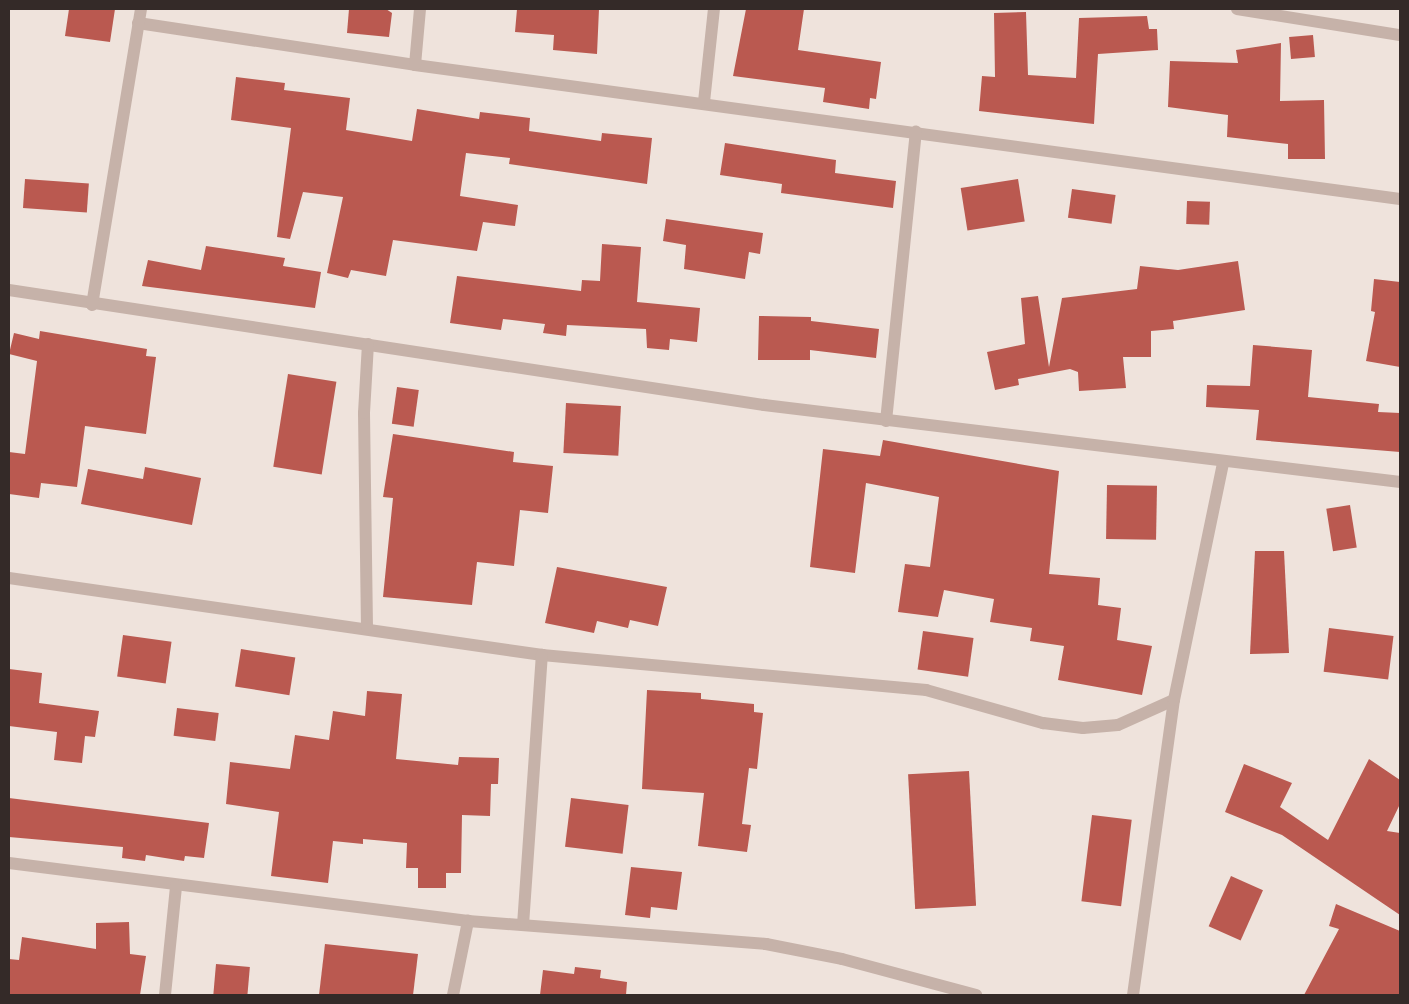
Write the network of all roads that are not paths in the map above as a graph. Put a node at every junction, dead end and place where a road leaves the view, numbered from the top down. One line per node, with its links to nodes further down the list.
1 (141, 9): 5 (street)
2 (420, 9): 7 (street)
3 (714, 9): 8 (street)
4 (1237, 9): 6 (street)
5 (138, 23): 7 (street); 12 (street)
6 (1400, 35)
7 (415, 65): 8 (street)
8 (704, 102): 9 (street)
9 (916, 132): 10 (street); 14 (street)
10 (1400, 199)
11 (9, 290): 12 (street)
12 (92, 305): 13 (street)
13 (368, 344): 14 (street); 18 (street)
14 (886, 421): 15 (street)
15 (1223, 463): 16 (street); 20 (street)
16 (1400, 482)
17 (9, 578): 18 (street)
18 (367, 628): 19 (street)
19 (542, 655): 20 (street); 24 (street)
20 (1174, 700): 28 (street)
21 (9, 863): 22 (street)
22 (176, 886): 23 (street); 25 (street)
23 (468, 921): 24 (street); 26 (street)
24 (523, 925): 27 (street)
25 (165, 995)
26 (453, 995)
27 (976, 995)
28 (1133, 995)

